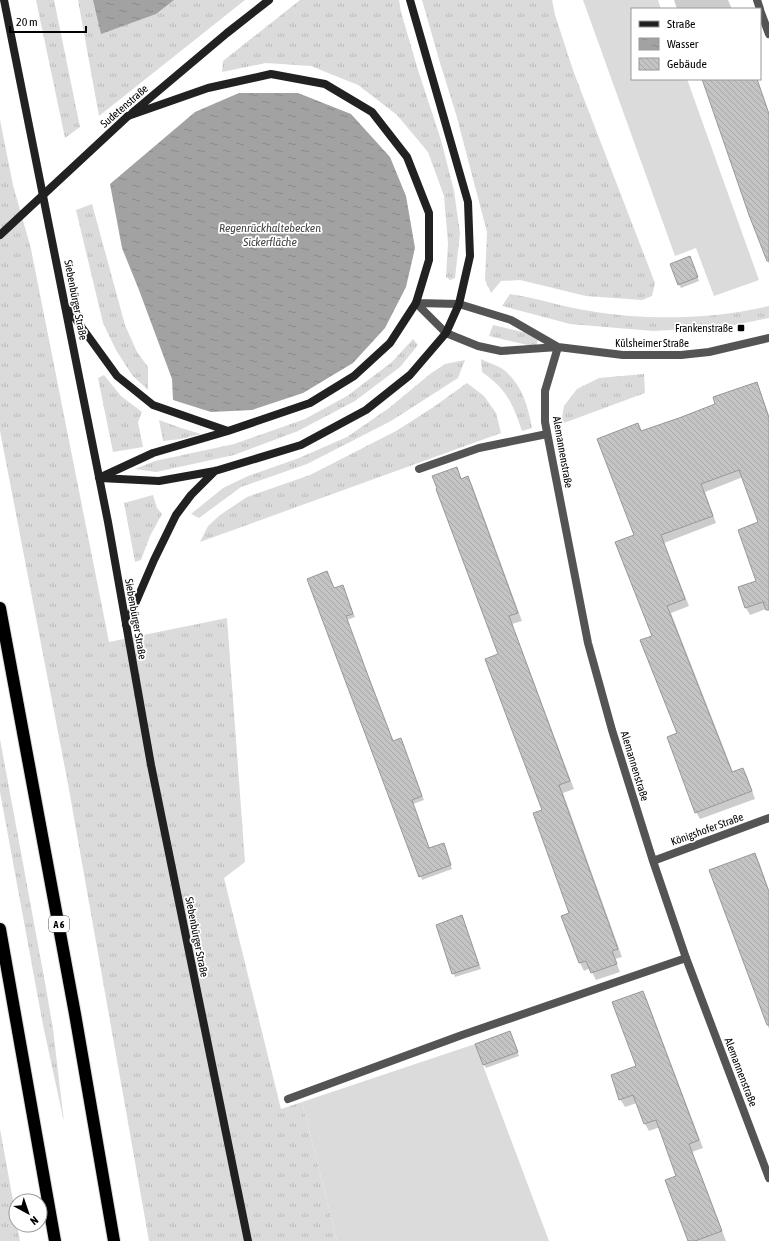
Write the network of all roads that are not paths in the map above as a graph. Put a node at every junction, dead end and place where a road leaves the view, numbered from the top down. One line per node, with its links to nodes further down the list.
1 (4, 0): 9 (main road, Siebenbürger Straße)
2 (269, 0): 6 (main road, Sudetenstraße)
3 (410, 0): 10 (main road)
4 (761, 12): 5 (street)
5 (769, 34)
6 (128, 116): 7 (main road, Sudetenstraße, bridge); 8 (main road)
7 (0, 235)
8 (416, 303): 10 (street, Külsheimer Straße); 11 (street, Külsheimer Straße); 14 (main road)
9 (65, 304): 14 (main road); 18 (main road, Siebenbürger Straße)
10 (459, 304): 11 (main road); 13 (street, Külsheimer Straße)
11 (446, 333): 13 (street, Külsheimer Straße); 17 (main road)
12 (769, 338): 13 (street, Külsheimer Straße)
13 (558, 347): 15 (street, Alemannenstraße)
14 (228, 431): 18 (main road)
15 (547, 434): 16 (street); 22 (street, Alemannenstraße)
16 (419, 469)
17 (214, 470): 18 (main road); 20 (main road)
18 (99, 478): 20 (main road, Siebenbürger Straße)
19 (0, 608): 28 (highway, A 6)
20 (126, 625): 29 (main road, Siebenbürger Straße)
21 (769, 818): 22 (street, Königshofer Straße)
22 (653, 861): 24 (street, Alemannenstraße)
23 (0, 929): 27 (highway)
24 (686, 958): 25 (street); 26 (street, Alemannenstraße)
25 (288, 1099)
26 (769, 1178)
27 (55, 1241)
28 (114, 1241)
29 (248, 1241)

